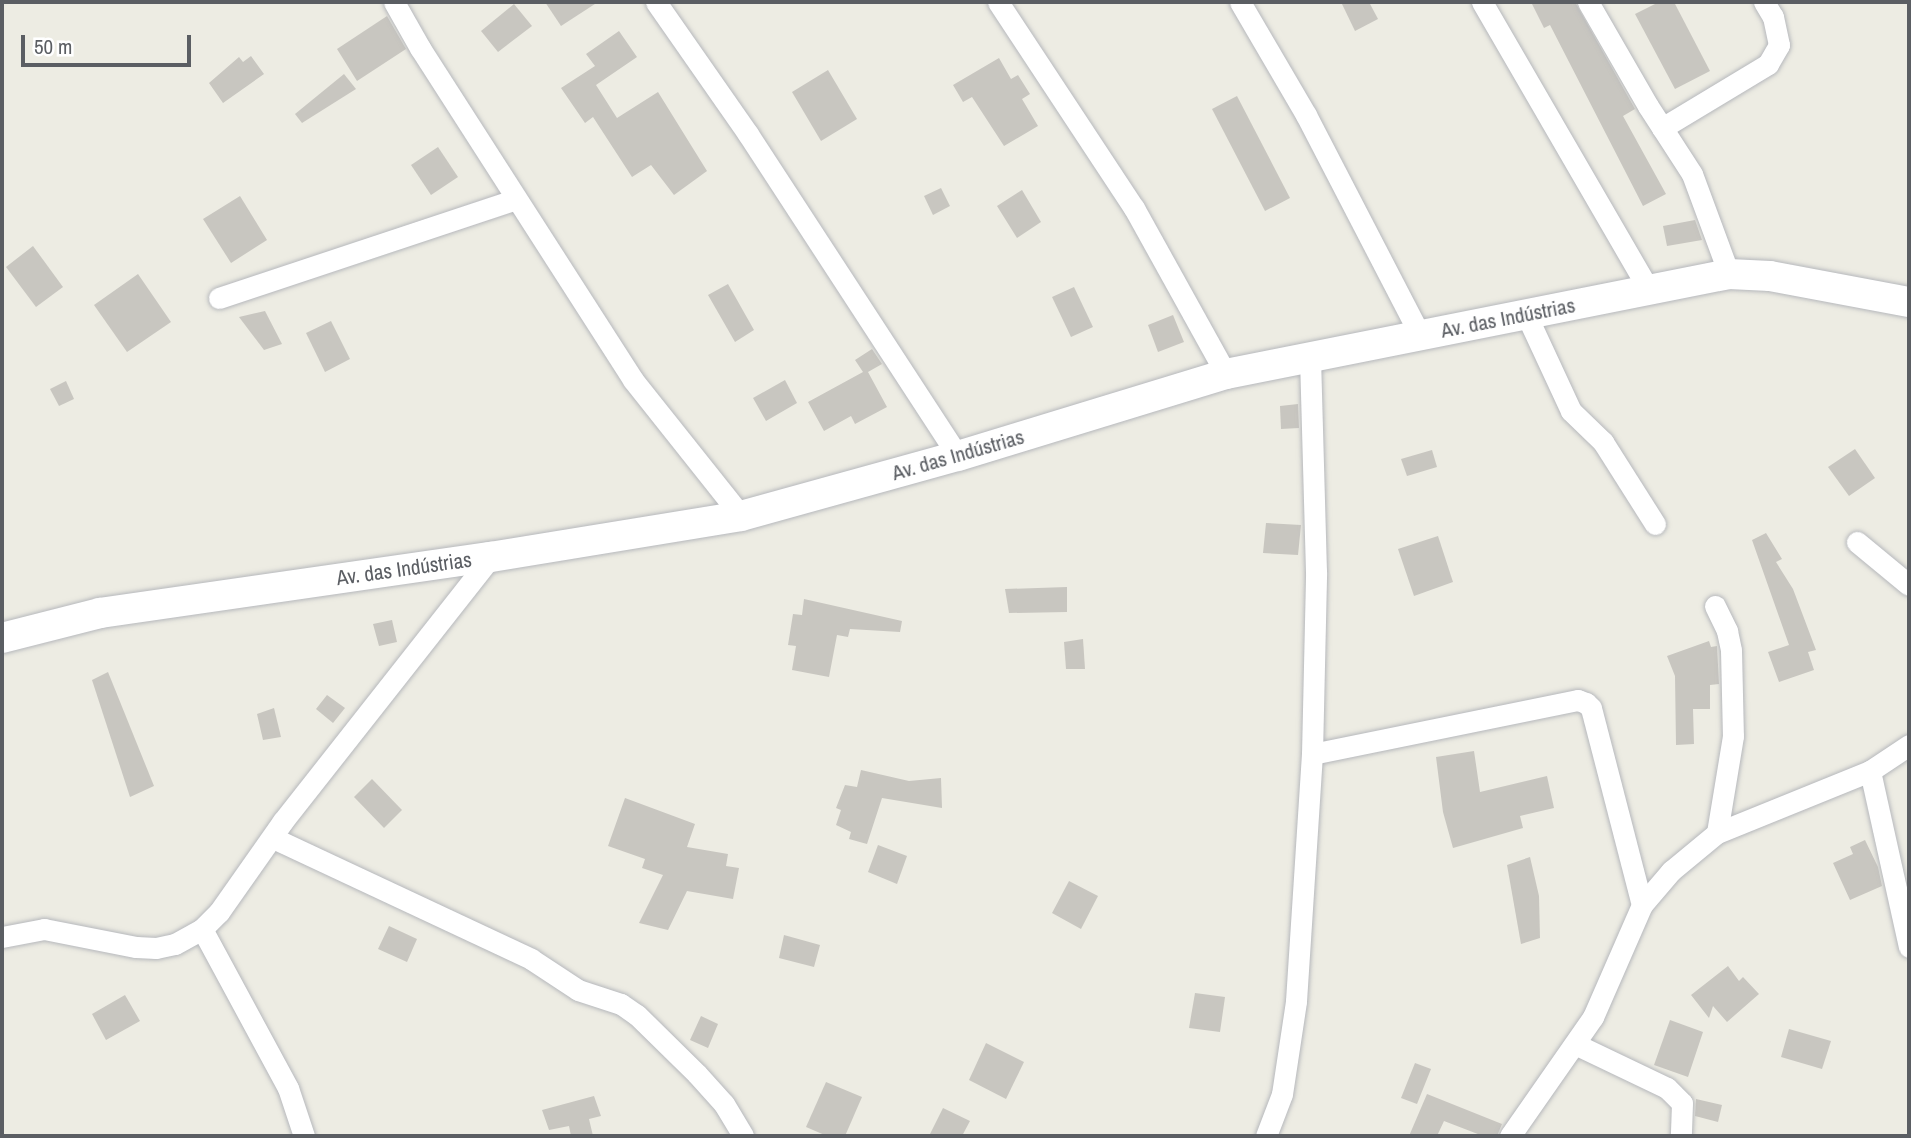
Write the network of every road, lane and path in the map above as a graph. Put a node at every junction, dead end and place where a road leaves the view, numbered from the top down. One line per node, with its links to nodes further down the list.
1 (394, 2): 9 (street)
2 (656, 2): 18 (street)
3 (998, 2): 17 (street)
4 (1240, 2): 15 (street)
5 (1482, 2): 11 (street)
6 (1588, 2): 8 (street)
7 (1764, 2): 8 (street)
8 (1662, 128): 10 (street)
9 (516, 200): 12 (street); 19 (street)
10 (1729, 274): 11 (street, Av. das Indústrias); 13 (street, Av. das Indústrias)
11 (1649, 290): 14 (street, Av. das Indústrias)
12 (219, 298)
13 (1909, 302)
14 (1527, 314): 15 (street, Av. das Indústrias); 20 (street)
15 (1420, 335): 16 (street, Av. das Indústrias)
16 (1310, 357): 17 (street, Av. das Indústrias); 27 (street)
17 (1226, 374): 18 (street, Av. das Indústrias)
18 (958, 456): 19 (street, Av. das Indústrias)
19 (741, 516): 22 (street, Av. das Indústrias)
20 (1655, 524)
21 (1857, 542): 23 (street)
22 (491, 557): 25 (street, Av. das Indústrias); 30 (street)
23 (1909, 585)
24 (1715, 606): 29 (street)
25 (2, 638)
26 (1909, 745): 28 (street)
27 (1312, 754): 31 (street); 38 (street)
28 (1870, 771): 29 (street); 34 (street)
29 (1717, 833): 31 (street)
30 (272, 838): 32 (street); 37 (street)
31 (1642, 905): 35 (street)
32 (202, 929): 33 (street); 36 (street)
33 (2, 937)
34 (1909, 947)
35 (1575, 1044): 39 (street); 40 (street)
36 (304, 1136)
37 (743, 1136)
38 (1266, 1136)
39 (1510, 1136)
40 (1681, 1136)

